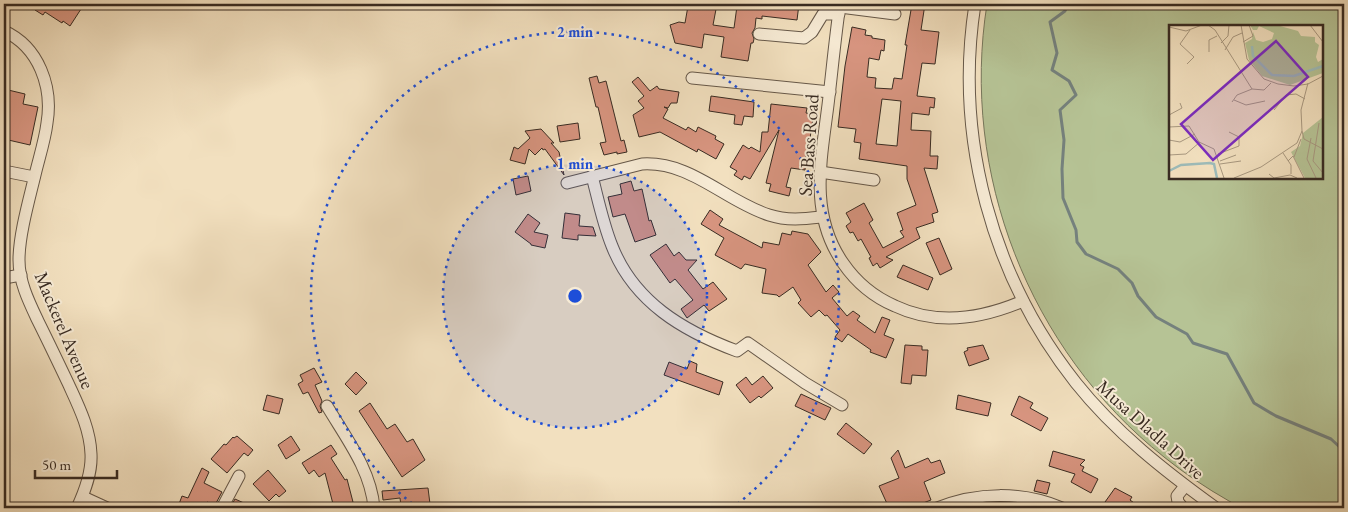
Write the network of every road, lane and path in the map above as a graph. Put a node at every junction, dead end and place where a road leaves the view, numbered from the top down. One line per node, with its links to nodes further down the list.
1 (975, 4): 17 (street, Musa Dladla Drive)
2 (840, 8): 3 (street); 5 (street); 7 (street, Sea Bass Road)
3 (895, 14)
4 (4, 31): 11 (street, Mackerel Avenue)
5 (759, 34)
6 (692, 78): 7 (street)
7 (830, 92): 9 (street, Sea Bass Road)
8 (4, 170): 11 (street)
9 (820, 172): 12 (street); 14 (street, Sea Bass Road)
10 (592, 176): 13 (street); 14 (street); 18 (street)
11 (34, 177): 15 (street, Mackerel Avenue)
12 (874, 180)
13 (567, 183)
14 (822, 217): 17 (street, Sea Bass Road)
15 (20, 275): 16 (street); 22 (street, Mackerel Avenue)
16 (4, 278)
17 (1023, 301): 21 (street, Musa Dladla Drive)
18 (842, 405)
19 (327, 406): 26 (street)
20 (238, 476): 25 (street)
21 (1185, 486): 29 (street); 30 (street, Musa Dladla Drive)
22 (83, 496): 23 (street, Mackerel Avenue); 24 (street)
23 (77, 508)
24 (107, 508)
25 (222, 508)
26 (374, 508)
27 (937, 508): 28 (street)
28 (1062, 508)
29 (1183, 508)
30 (1216, 508)

